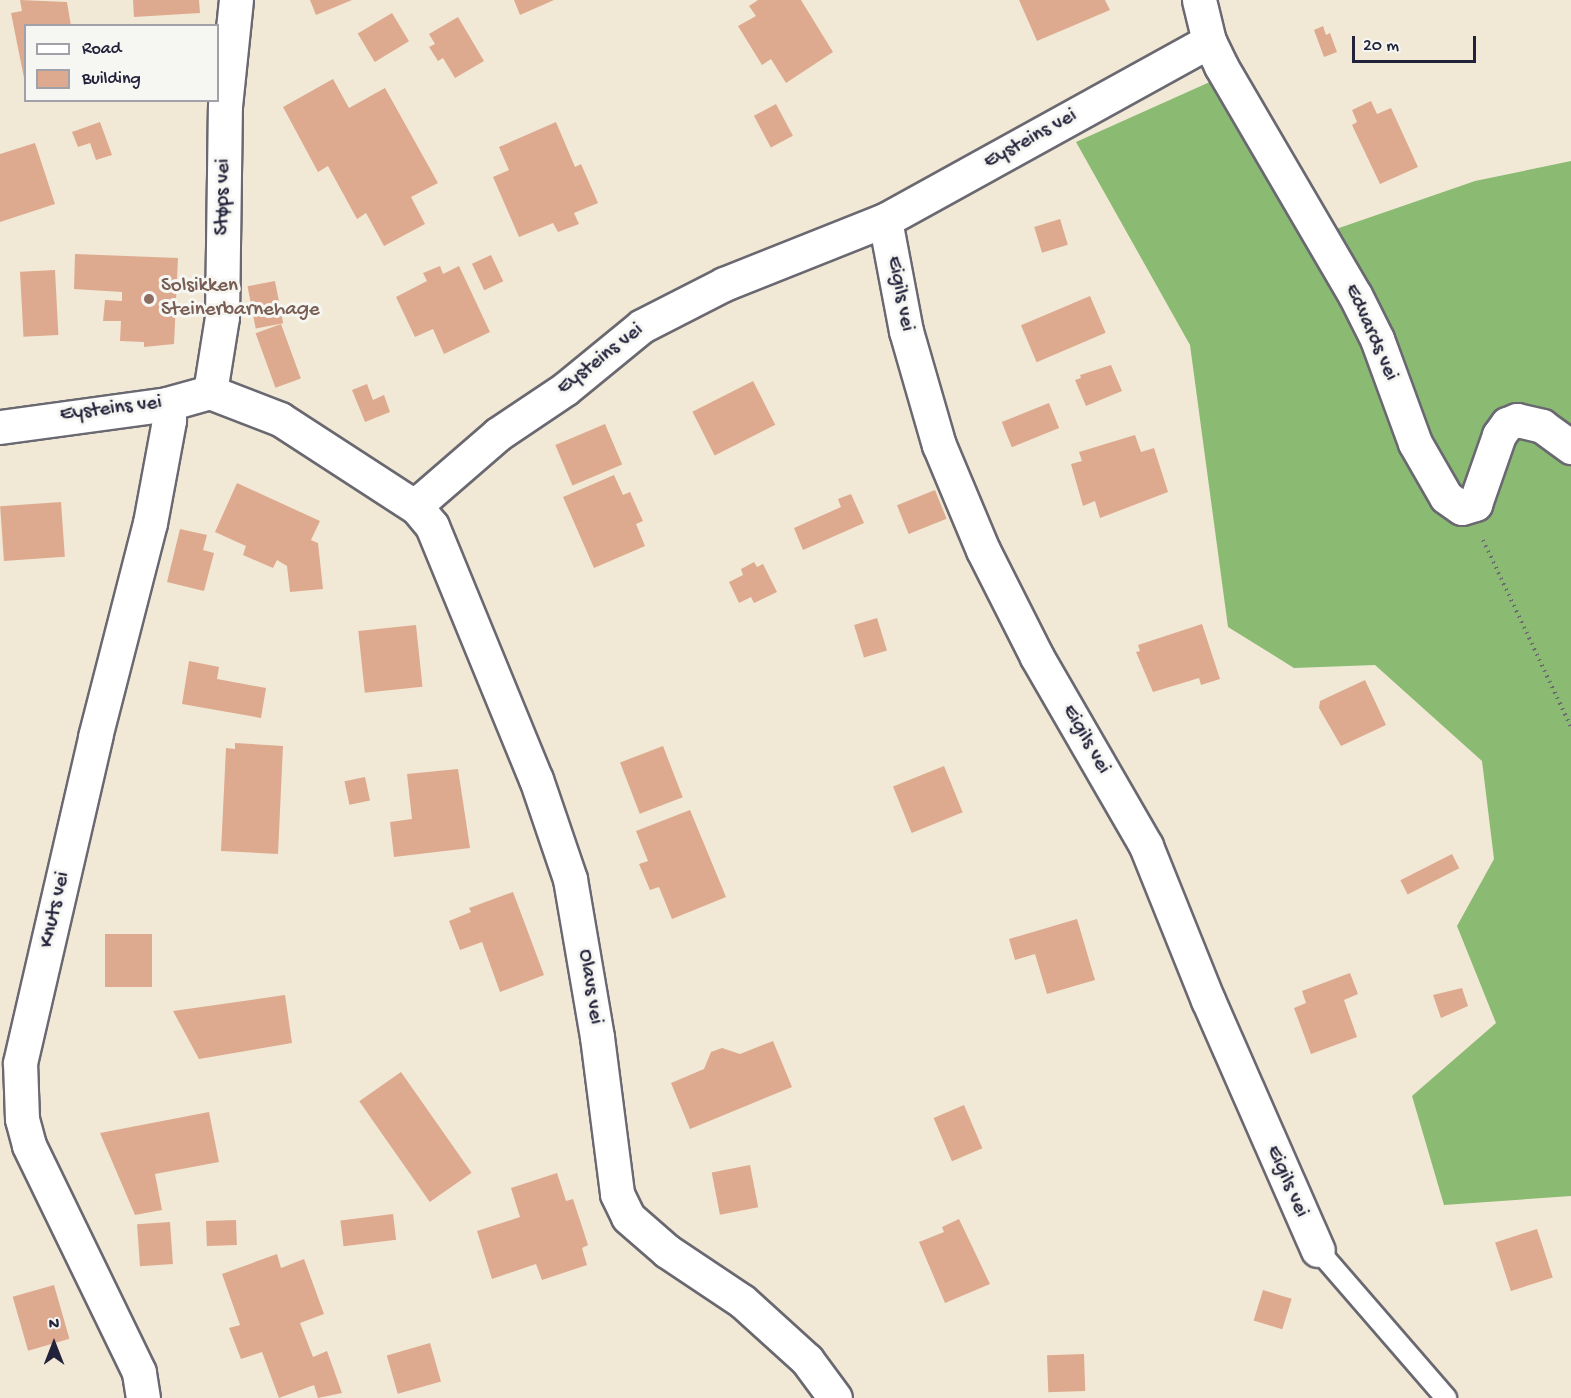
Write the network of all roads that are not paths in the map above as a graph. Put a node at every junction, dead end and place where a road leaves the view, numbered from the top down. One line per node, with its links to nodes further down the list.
1 (236, 0): 5 (street, Støps vei)
2 (1198, 0): 3 (street, Edvards vei)
3 (1209, 41): 4 (street, Eysteins vei); 8 (street, Edvards vei)
4 (885, 220): 9 (street, Eysteins vei); 10 (street, Eigils vei)
5 (210, 392): 6 (street, Eysteins vei); 9 (street)
6 (167, 404): 7 (street, Eysteins vei); 11 (street, Knuts vei)
7 (0, 427)
8 (1571, 447)
9 (417, 508): 12 (street, Olavs vei)
10 (1318, 1250): 13 (lane)
11 (143, 1398)
12 (836, 1398)
13 (1446, 1398)

